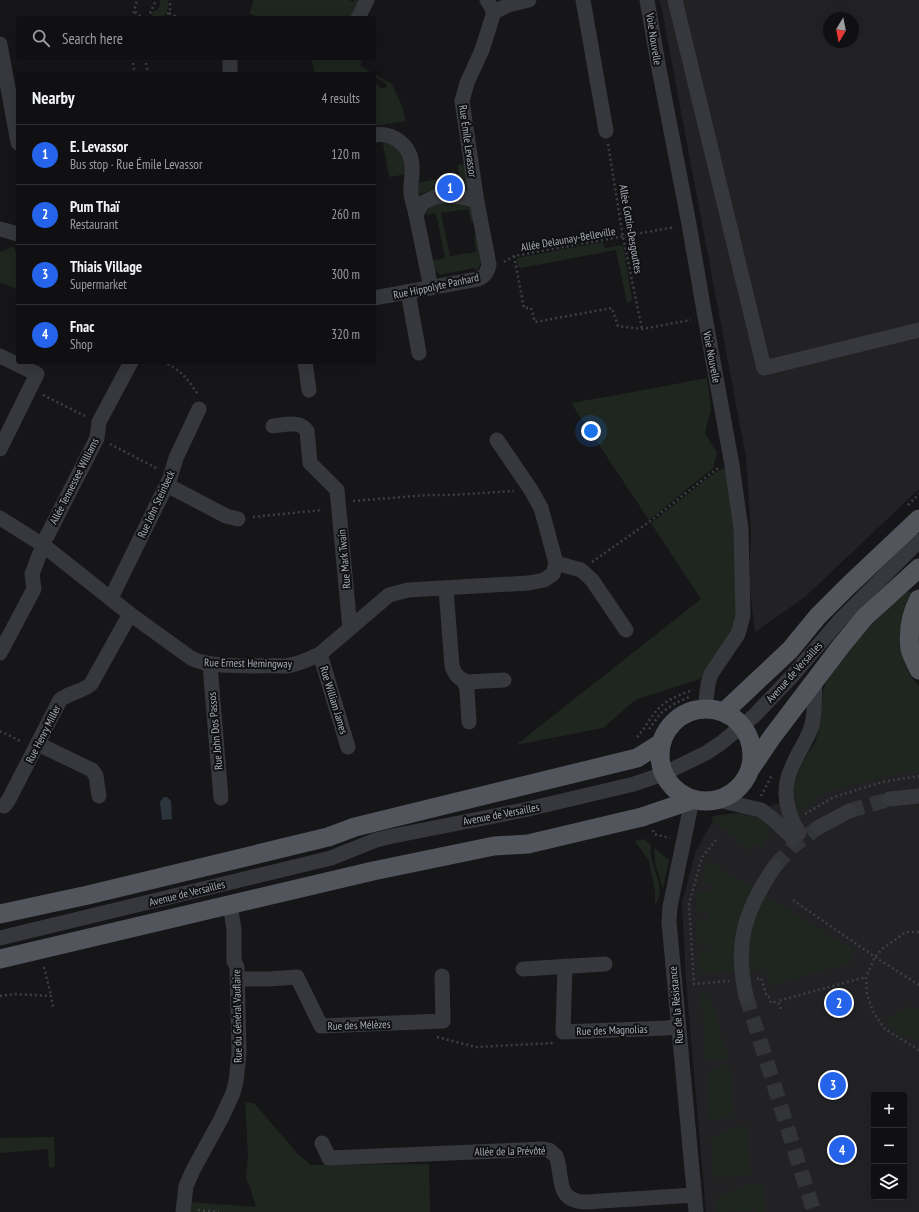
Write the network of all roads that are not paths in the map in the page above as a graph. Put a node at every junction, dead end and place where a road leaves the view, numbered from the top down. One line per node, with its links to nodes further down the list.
1 (367, 0): 7 (street)
2 (529, 0): 6 (street, Rue Émile Levassor)
3 (583, 0): 13 (street)
4 (647, 0): 57 (street, Voie Nouvelle)
5 (675, 0): 22 (street)
6 (491, 6): 14 (street, Rue Émile Levassor)
7 (359, 16)
8 (0, 44): 11 (street)
9 (230, 60): 10 (street)
10 (230, 72)
11 (16, 132)
12 (376, 135): 15 (street)
13 (607, 136)
14 (477, 202): 15 (street); 18 (street, Rue Émile Levassor)
15 (416, 215): 19 (street)
16 (0, 229): 17 (street)
17 (16, 230)
18 (494, 265): 19 (street, Rue Hippolyte Panhard)
19 (430, 288): 20 (street, Rue Hippolyte Panhard)
20 (408, 292): 21 (street, Rue Hippolyte Panhard); 23 (street)
21 (376, 298)
22 (919, 330)
23 (419, 353)
24 (0, 356): 25 (street)
25 (16, 361)
26 (27, 364): 29 (street)
27 (130, 364): 39 (street, Allée Tennessee Williams)
28 (305, 364): 30 (street)
29 (40, 368): 34 (street)
30 (309, 390)
31 (198, 409): 35 (street, Rue John Steinbeck)
32 (273, 426): 48 (street, Rue Mark Twain)
33 (497, 440): 42 (street)
34 (0, 449)
35 (169, 480): 37 (street); 45 (street, Rue John Steinbeck)
36 (0, 518): 45 (street, Rue Ernest Hemingway)
37 (238, 519)
38 (919, 519): 58 (main road)
39 (47, 536)
40 (919, 541): 60 (street, Avenue de Versailles)
41 (40, 553): 50 (street)
42 (556, 563): 44 (street, Rue Ernest Hemingway); 49 (street)
43 (919, 568): 56 (main road, Avenue de Versailles)
44 (446, 589): 48 (street, Rue Ernest Hemingway); 54 (street)
45 (111, 598): 47 (street, Rue Ernest Hemingway)
46 (919, 599): 53 (main road)
47 (130, 614): 52 (street, Rue Ernest Hemingway); 62 (street, Rue Henry Miller)
48 (350, 628): 51 (street, Rue Ernest Hemingway)
49 (626, 630)
50 (0, 653)
51 (320, 654): 52 (street, Rue Ernest Hemingway); 63 (street, Rue William James)
52 (210, 665): 68 (street, Rue John Dos Passos)
53 (919, 670)
54 (463, 680): 55 (street); 59 (street)
55 (504, 680)
56 (815, 680): 64 (main road, Avenue de Versailles); 71 (street)
57 (706, 700): 58 (main road); 61 (main road)
58 (724, 712): 60 (main road)
59 (469, 722)
60 (742, 726): 64 (main road); 65 (street, Avenue de Versailles)
61 (654, 738): 65 (main road); 77 (main road, Avenue de Versailles)
62 (36, 746): 66 (street); 72 (street, Rue Henry Miller)
63 (348, 747)
64 (751, 768): 71 (main road, Avenue de Versailles)
65 (663, 774): 70 (main road); 78 (street, Avenue de Versailles)
66 (99, 796)
67 (919, 796): 69 (street)
68 (221, 798)
69 (890, 799)
70 (692, 800): 71 (main road); 76 (main road, Avenue de Versailles); 86 (street, Rue de la Résistance)
71 (718, 800)
72 (4, 806)
73 (849, 811): 74 (street)
74 (819, 827)
75 (774, 866): 85 (street)
76 (230, 905): 79 (main road, Avenue de Versailles); 84 (street, Rue du Général Vauflaire)
77 (0, 914)
78 (0, 938)
79 (0, 960)
80 (605, 964): 81 (street)
81 (565, 966): 82 (street); 86 (street, Rue des Magnolias)
82 (523, 969)
83 (442, 976): 84 (street, Rue des Mélèzes)
84 (237, 979): 89 (street, Rue du Général Vauflaire)
85 (746, 996)
86 (678, 1026): 88 (street, Rue de la Résistance)
87 (322, 1144): 88 (street, Allée de la Prévôté)
88 (694, 1195): 90 (street, Rue de la Résistance)
89 (183, 1210)
90 (696, 1212)

